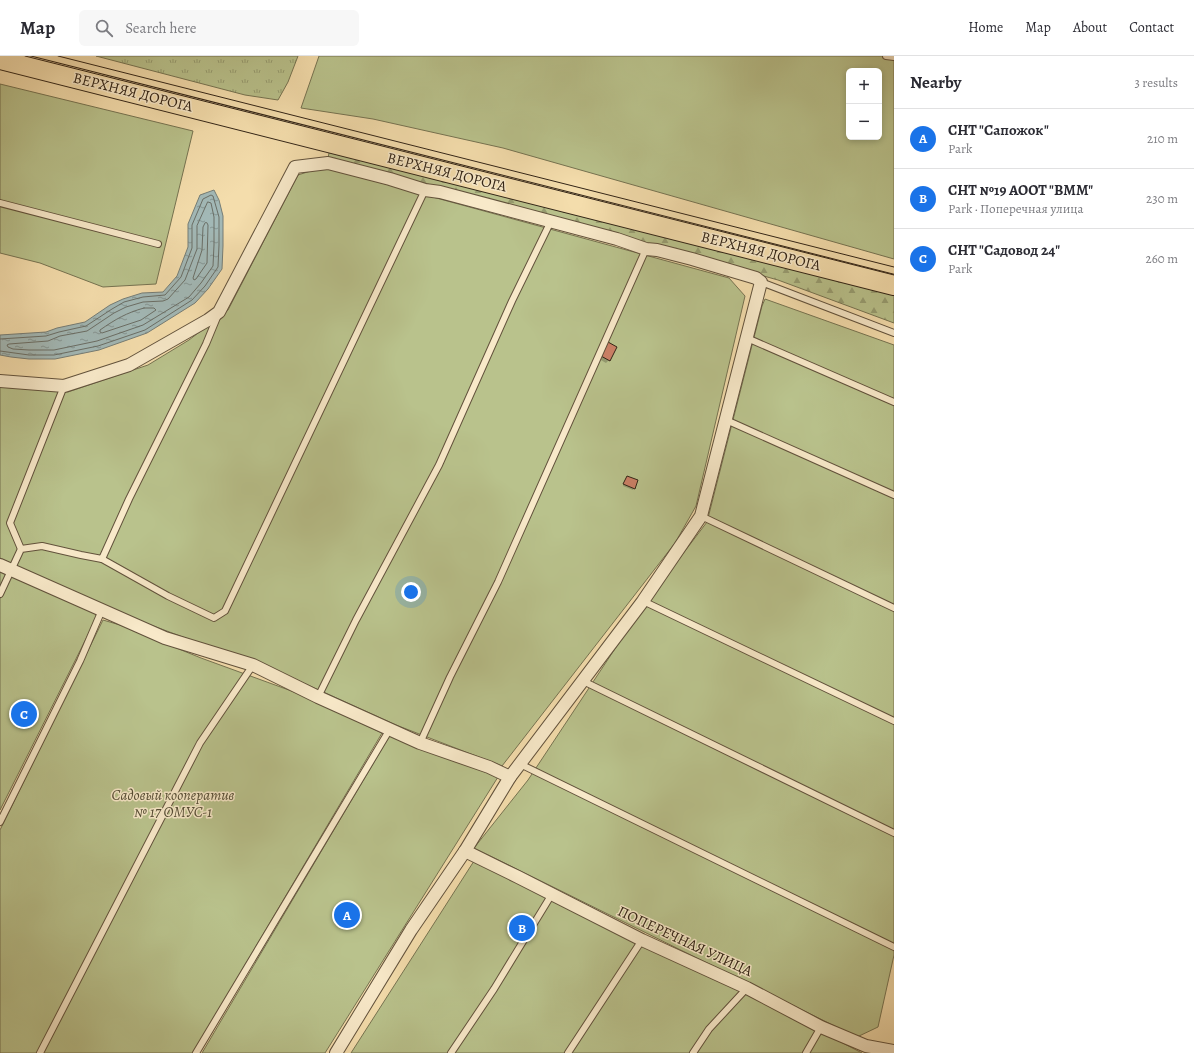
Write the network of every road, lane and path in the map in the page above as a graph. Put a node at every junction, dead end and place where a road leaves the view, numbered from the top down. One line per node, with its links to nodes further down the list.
1 (886, 56): 2 (lane)
2 (894, 57)
3 (0, 59): 10 (main road, ВЕРХНЯЯ ДОРОГА)
4 (425, 190): 6 (street); 11 (street); 21 (lane)
5 (0, 203): 7 (lane)
6 (551, 221): 8 (street); 30 (lane)
7 (158, 244)
8 (646, 249): 9 (street); 33 (lane)
9 (761, 282): 12 (lane); 13 (street)
10 (894, 285)
11 (219, 312): 15 (street); 21 (lane)
12 (894, 333)
13 (747, 338): 16 (lane); 17 (street)
14 (0, 381): 15 (street)
15 (64, 386): 20 (lane)
16 (894, 402)
17 (726, 420): 18 (lane); 19 (street)
18 (894, 495)
19 (701, 516): 25 (street); 26 (lane)
20 (21, 549): 21 (lane); 23 (lane)
21 (102, 559)
22 (0, 565): 23 (street)
23 (12, 571): 24 (lane); 27 (street)
24 (0, 594)
25 (643, 601): 29 (street); 31 (lane)
26 (894, 608)
27 (102, 610): 28 (street); 36 (lane)
28 (252, 665): 30 (street); 45 (lane)
29 (583, 681): 34 (street); 37 (lane)
30 (318, 697): 32 (street)
31 (894, 721)
32 (390, 729): 33 (street); 46 (lane)
33 (420, 743): 35 (street)
34 (520, 764): 35 (street); 41 (lane)
35 (510, 778): 38 (street)
36 (0, 822)
37 (894, 833)
38 (465, 851): 39 (street, ПОПЕРЕЧНАЯ УЛИЦА); 47 (street)
39 (552, 894): 40 (street, ПОПЕРЕЧНАЯ УЛИЦА); 48 (lane)
40 (642, 940): 42 (street, ПОПЕРЕЧНАЯ УЛИЦА); 49 (lane)
41 (894, 947)
42 (747, 988): 43 (street, ПОПЕРЕЧНАЯ УЛИЦА); 50 (lane)
43 (821, 1027): 44 (street, ПОПЕРЕЧНАЯ УЛИЦА); 51 (lane)
44 (894, 1051)
45 (40, 1053)
46 (196, 1053)
47 (336, 1053)
48 (451, 1053)
49 (568, 1053)
50 (693, 1053)
51 (806, 1053)

